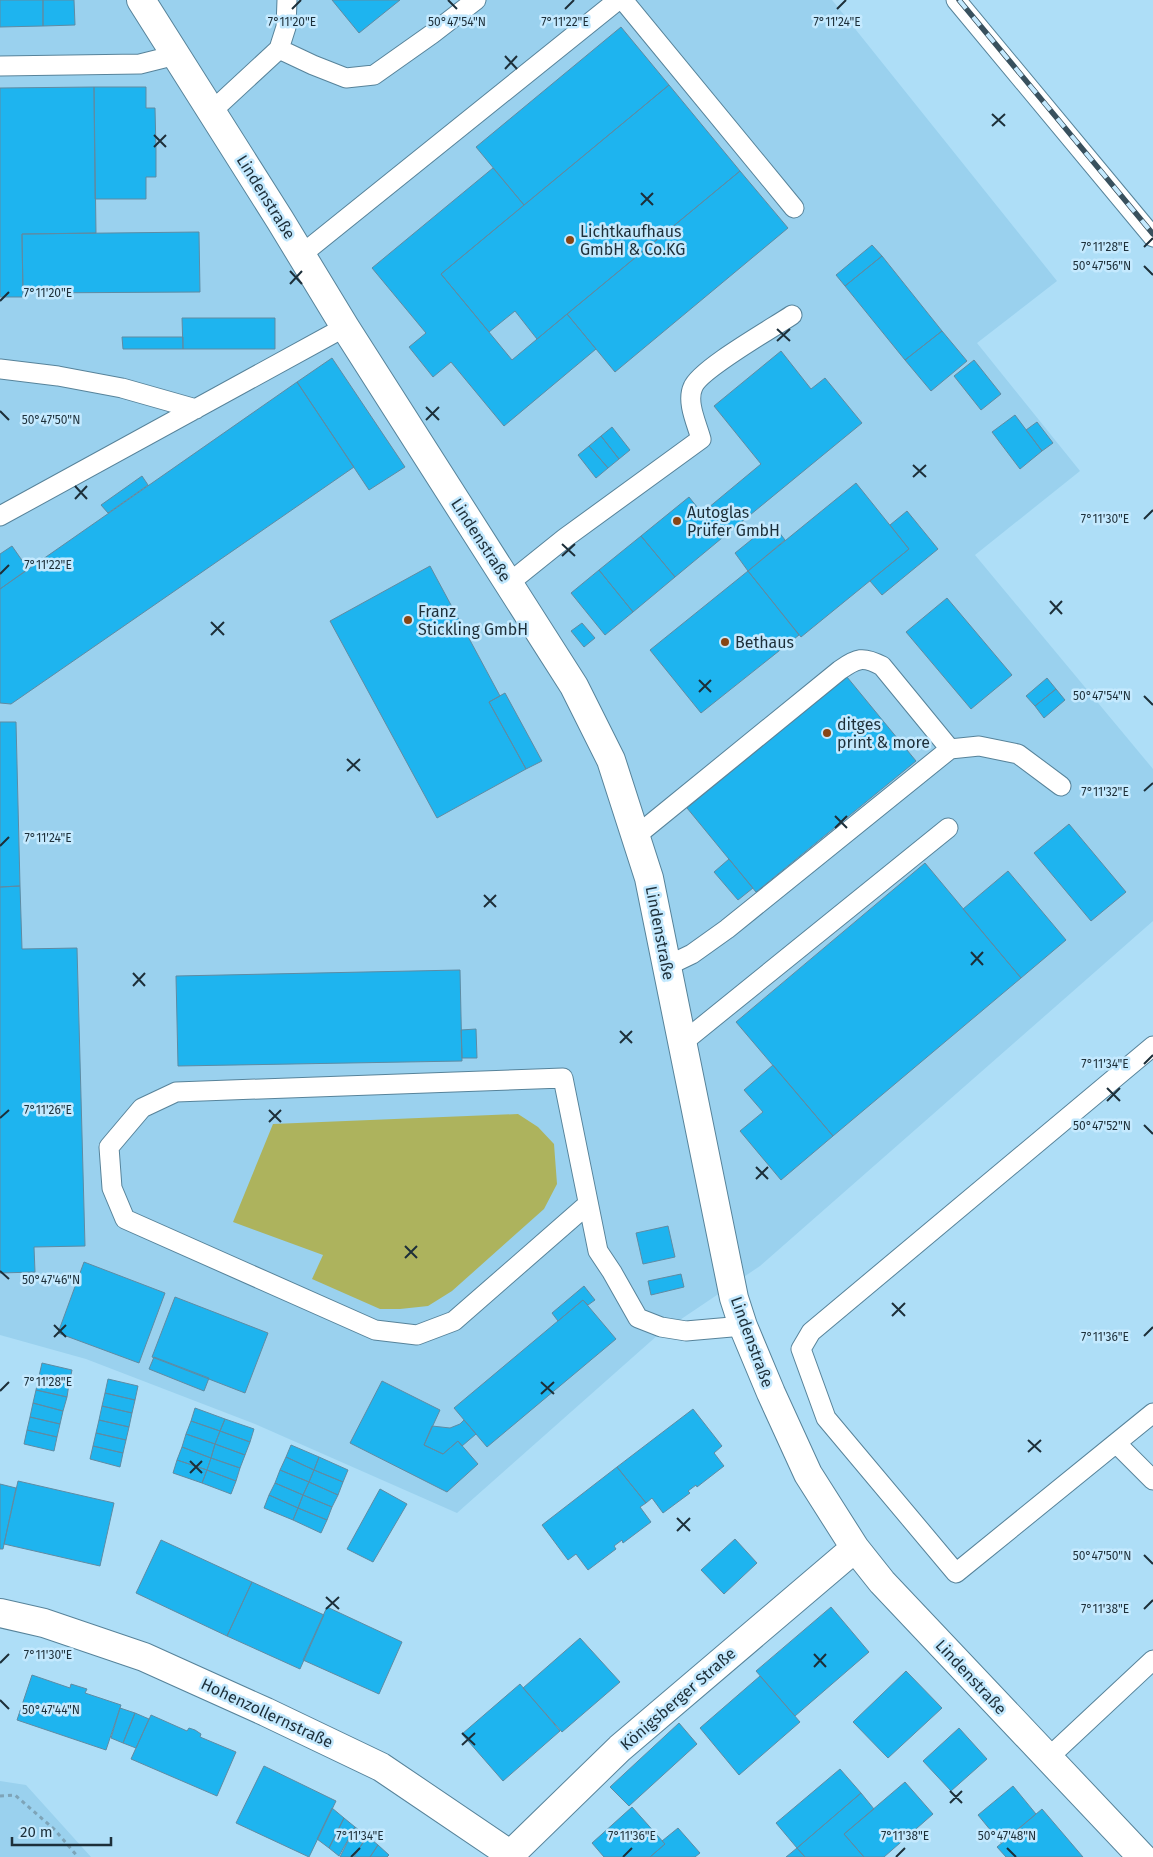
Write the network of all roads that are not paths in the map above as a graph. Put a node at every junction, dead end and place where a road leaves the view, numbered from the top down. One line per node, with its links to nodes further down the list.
1 (141, 0): 8 (street, Lindenstraße)
2 (287, 0): 7 (lane)
3 (476, 0): 7 (lane)
4 (618, 0): 13 (lane)
5 (623, 0): 11 (lane)
6 (956, 0): 12 (lane)
7 (279, 49): 10 (lane)
8 (176, 55): 9 (lane); 10 (street, Lindenstraße)
9 (0, 66)
10 (212, 111): 13 (street, Lindenstraße)
11 (794, 208)
12 (1153, 237)
13 (302, 255): 15 (street, Lindenstraße)
14 (792, 315): 19 (lane)
15 (345, 327): 17 (lane); 19 (street, Lindenstraße)
16 (0, 369): 17 (lane)
17 (196, 409): 18 (lane)
18 (0, 516)
19 (509, 583): 23 (street, Lindenstraße)
20 (950, 749): 21 (lane); 23 (lane); 24 (lane)
21 (1061, 786)
22 (948, 828): 25 (lane)
23 (636, 836): 24 (street, Lindenstraße)
24 (666, 966): 25 (street, Lindenstraße)
25 (682, 1043): 28 (street, Lindenstraße)
26 (1153, 1046): 30 (lane)
27 (588, 1204): 27 (lane); 28 (lane)
28 (743, 1326): 32 (street, Lindenstraße)
29 (1153, 1412): 30 (lane)
30 (1116, 1443): 31 (lane)
31 (1153, 1480)
32 (855, 1548): 35 (street, Lindenstraße); 36 (street, Königsberger Straße)
33 (0, 1613): 36 (street, Hohenzollernstraße)
34 (1153, 1660): 35 (lane)
35 (1048, 1758): 37 (street, Lindenstraße)
36 (511, 1856)
37 (1142, 1857)

